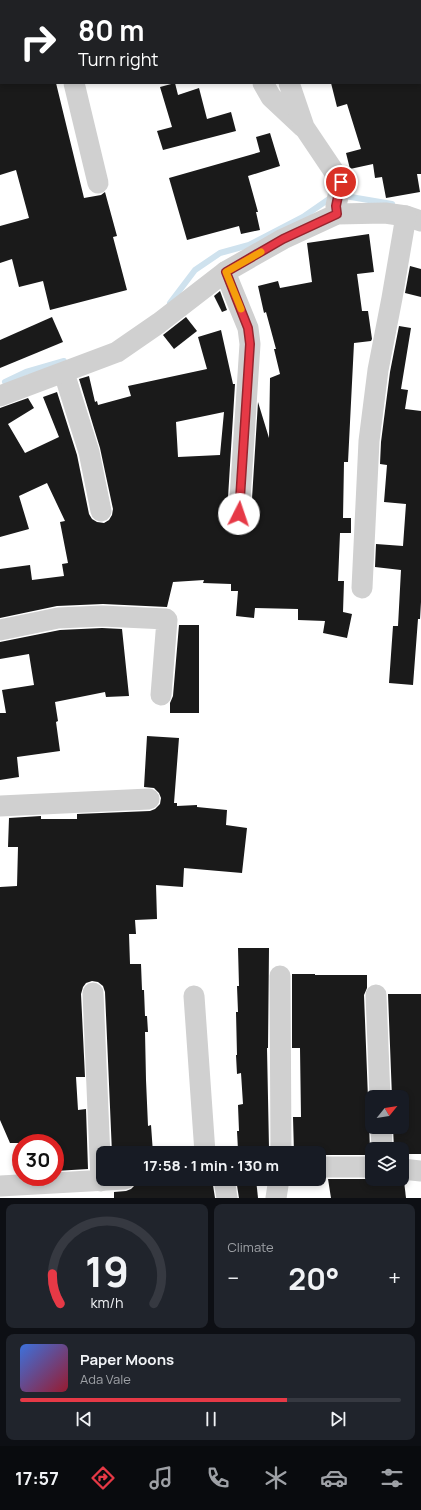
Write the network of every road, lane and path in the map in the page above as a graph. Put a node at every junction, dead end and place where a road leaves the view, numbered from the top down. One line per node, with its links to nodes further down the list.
1 (74, 84): 5 (street)
2 (264, 84): 4 (street)
3 (289, 84): 4 (street)
4 (304, 127): 6 (street)
5 (98, 183)
6 (336, 210): 7 (street); 8 (street)
7 (413, 218): 13 (street)
8 (226, 272): 9 (street); 12 (street)
9 (64, 373): 10 (street); 11 (street)
10 (0, 396)
11 (101, 511)
12 (239, 514)
13 (362, 588)
14 (0, 630): 15 (street)
15 (161, 695)
16 (149, 799): 17 (street)
17 (0, 806)
18 (280, 976): 25 (street)
19 (93, 993): 23 (street)
20 (376, 995): 22 (street)
21 (194, 996): 24 (street)
22 (380, 1090)
23 (100, 1146)
24 (205, 1146)
25 (281, 1146)
26 (326, 1167): 27 (street)
27 (365, 1167)
28 (409, 1170): 29 (street)
29 (421, 1171)
30 (96, 1181): 31 (street)
31 (0, 1186)
32 (121, 1186): 35 (street)
33 (225, 1186): 36 (street)
34 (278, 1186): 37 (street)
35 (115, 1198)
36 (227, 1198)
37 (276, 1198)

